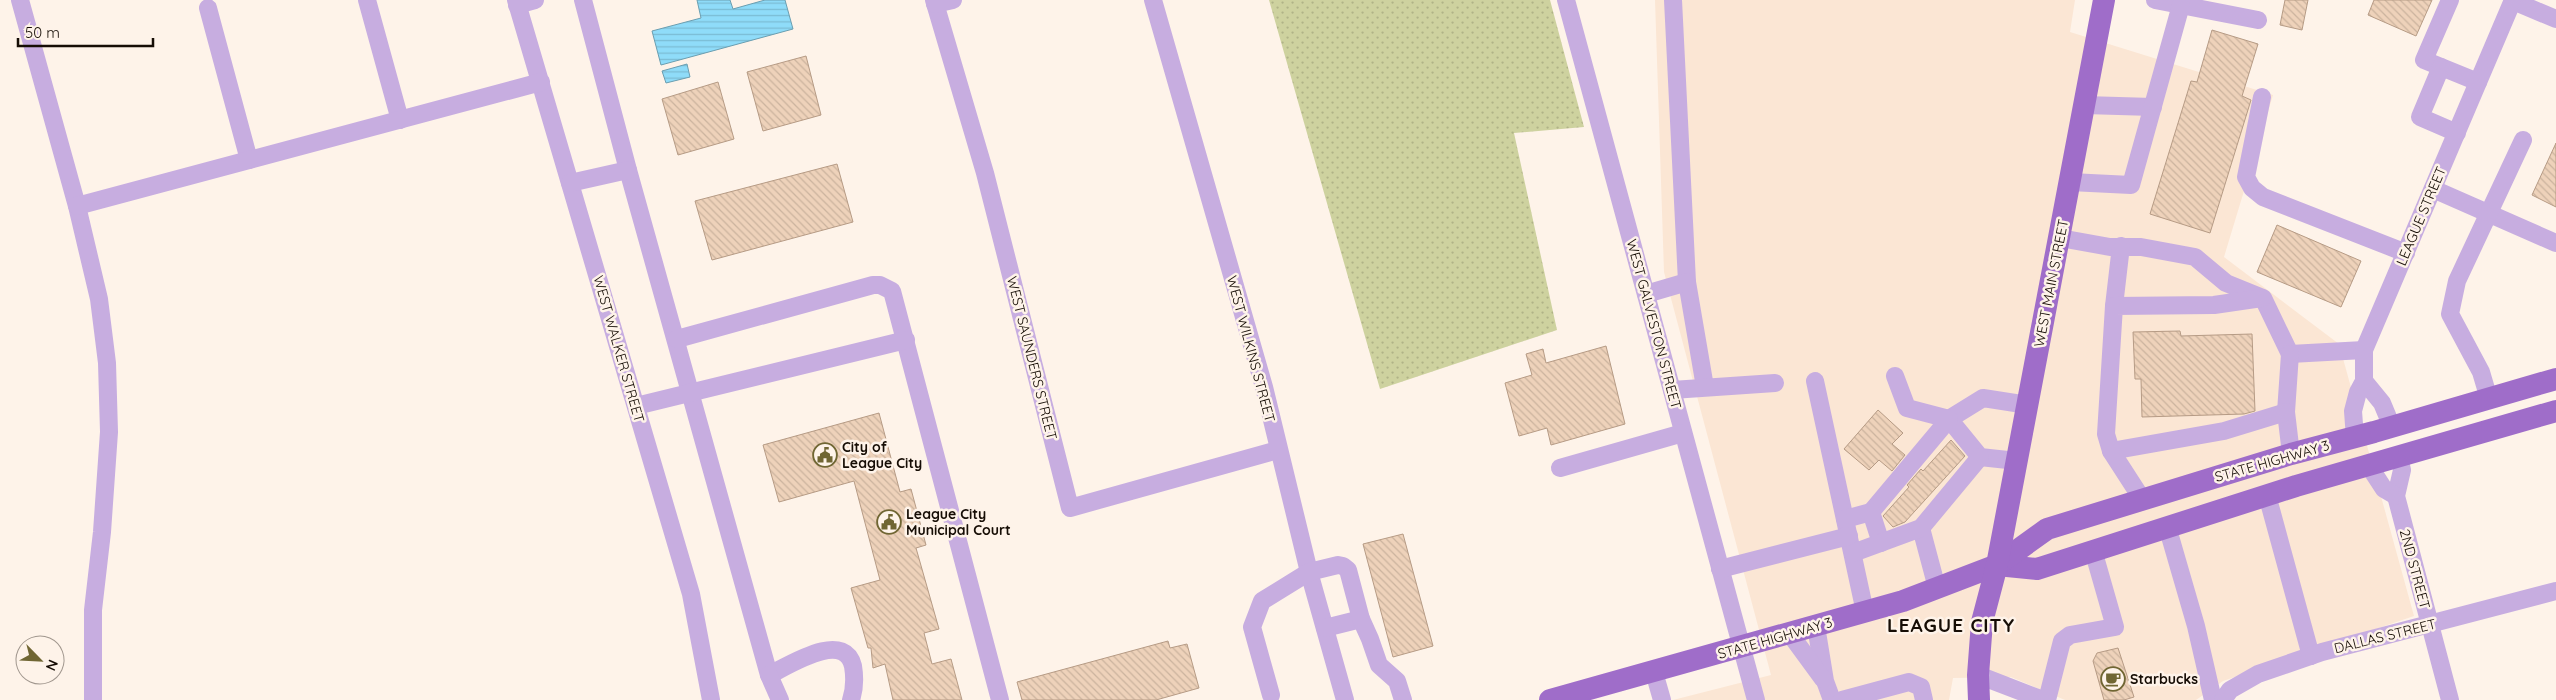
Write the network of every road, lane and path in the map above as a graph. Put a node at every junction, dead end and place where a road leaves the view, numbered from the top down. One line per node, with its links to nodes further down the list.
1 (20, 0): 33 (street)
2 (367, 0): 25 (street)
3 (535, 0): 13 (street)
4 (583, 0): 29 (street)
5 (953, 0): 14 (street)
6 (1152, 0): 64 (street, WEST WILKINS STREET)
7 (1566, 0): 40 (street, WEST GALVESTON STREET)
8 (1673, 0): 39 (street)
9 (2104, 0): 23 (main road, WEST MAIN STREET)
10 (2156, 0): 15 (street)
11 (2450, 0): 19 (street)
12 (2513, 0): 17 (street); 21 (street, LEAGUE STREET)
13 (516, 2): 20 (street, WEST WALKER STREET)
14 (935, 2): 64 (street, WEST SAUNDERS STREET)
15 (2181, 5): 18 (street); 24 (street)
16 (208, 8): 28 (street)
17 (2556, 19)
18 (2258, 20)
19 (2441, 67): 21 (street); 26 (street)
20 (541, 82): 25 (street); 31 (street, WEST WALKER STREET)
21 (2478, 82): 26 (street, LEAGUE STREET)
22 (2262, 97): 38 (street)
23 (2084, 105): 24 (street); 30 (main road, WEST MAIN STREET)
24 (2153, 107): 30 (street)
25 (400, 120): 28 (street)
26 (2456, 133): 32 (street, LEAGUE STREET)
27 (2523, 140): 34 (street)
28 (250, 160): 33 (street)
29 (628, 170): 31 (street); 43 (street)
30 (2070, 182): 35 (main road, WEST MAIN STREET)
31 (570, 183): 56 (street, WEST WALKER STREET)
32 (2433, 189): 34 (street); 38 (street, LEAGUE STREET)
33 (77, 206): 100 (street)
34 (2488, 213): 36 (street); 55 (street)
35 (2060, 238): 37 (street); 57 (main road, WEST MAIN STREET)
36 (2556, 243)
37 (2121, 246): 41 (street); 42 (street)
38 (2406, 253): 45 (street, LEAGUE STREET)
39 (1686, 282): 40 (street); 52 (street)
40 (1646, 294): 53 (street, WEST GALVESTON STREET)
41 (2263, 298): 42 (street); 46 (street)
42 (2114, 306): 65 (street)
43 (676, 339): 44 (street); 54 (street)
44 (906, 340): 54 (street); 104 (street)
45 (2364, 350): 46 (street); 50 (street, LEAGUE STREET)
46 (2290, 354): 59 (street)
47 (1895, 376): 60 (street)
48 (2556, 379): 55 (main road, STATE HIGHWAY 3)
49 (1815, 381): 76 (street)
50 (2364, 381): 61 (street); 63 (street, LEAGUE STREET)
51 (1775, 383): 52 (street)
52 (1705, 387): 53 (street)
53 (1672, 390): 62 (street, WEST GALVESTON STREET)
54 (692, 393): 56 (street); 96 (street)
55 (2488, 399): 61 (main road, STATE HIGHWAY 3)
56 (636, 406): 101 (street, WEST WALKER STREET)
57 (2028, 406): 60 (street); 69 (main road, WEST MAIN STREET)
58 (2556, 411): 68 (main road, STATE HIGHWAY 3)
59 (2286, 412): 65 (street); 66 (street)
60 (1949, 419): 67 (street); 75 (street)
61 (2392, 427): 63 (main road, STATE HIGHWAY 3)
62 (1683, 433): 71 (street); 83 (street, WEST GALVESTON STREET)
63 (2355, 438): 66 (main road, STATE HIGHWAY 3)
64 (1278, 450): 84 (street, WEST WILKINS STREET)
65 (2111, 451): 74 (street)
66 (2290, 454): 74 (main road, STATE HIGHWAY 3)
67 (1980, 457): 69 (street); 78 (street)
68 (2399, 457): 70 (main road, STATE HIGHWAY 3); 73 (street, 2ND STREET)
69 (2017, 461): 82 (main road, WEST MAIN STREET)
70 (2369, 466): 72 (main road, STATE HIGHWAY 3); 73 (street)
71 (1560, 468)
72 (2267, 495): 77 (main road, STATE HIGHWAY 3); 94 (street)
73 (2396, 496): 89 (street, 2ND STREET)
74 (2142, 500): 82 (main road, STATE HIGHWAY 3)
75 (1871, 512): 76 (street); 79 (street)
76 (1845, 519): 80 (street)
77 (2167, 526): 81 (main road, STATE HIGHWAY 3); 115 (street)
78 (1921, 528): 79 (street); 85 (street)
79 (1881, 543): 80 (street)
80 (1851, 544): 83 (street); 87 (street)
81 (2092, 550): 82 (main road, STATE HIGHWAY 3); 114 (street)
82 (1997, 565): 85 (main road, STATE HIGHWAY 3); 97 (main road, WEST MAIN STREET)
83 (1720, 569): 93 (street, WEST GALVESTON STREET)
84 (1309, 572): 88 (street); 91 (street, WEST WILKINS STREET); 99 (street)
85 (1936, 588): 87 (main road, STATE HIGHWAY 3)
86 (2556, 592): 89 (street, DALLAS STREET)
87 (1865, 612): 90 (main road, STATE HIGHWAY 3)
88 (1361, 619): 91 (street); 106 (street)
89 (2430, 625): 94 (street, DALLAS STREET); 117 (street, 2ND STREET)
90 (1816, 626): 92 (main road, STATE HIGHWAY 3); 98 (street)
91 (1325, 628): 105 (street, WEST WILKINS STREET)
92 (1790, 634): 93 (main road, STATE HIGHWAY 3); 98 (street)
93 (1741, 648): 95 (main road, STATE HIGHWAY 3); 109 (street, WEST GALVESTON STREET)
94 (2312, 656): 116 (street, DALLAS STREET)
95 (1654, 672): 107 (main road, STATE HIGHWAY 3); 108 (street)
96 (769, 675): 102 (street); 103 (street)
97 (1978, 675): 113 (main road, WEST MAIN STREET); 114 (street)
98 (1825, 681): 110 (street)
99 (1272, 695)
100 (93, 700)
101 (711, 700)
102 (780, 700)
103 (851, 700)
104 (1000, 700)
105 (1344, 700)
106 (1403, 700)
107 (1550, 700)
108 (1662, 700)
109 (1756, 700)
110 (1832, 700)
111 (1842, 700): 112 (street)
112 (1924, 700)
113 (1979, 700)
114 (2045, 700)
115 (2213, 700)
116 (2222, 700)
117 (2450, 700)

